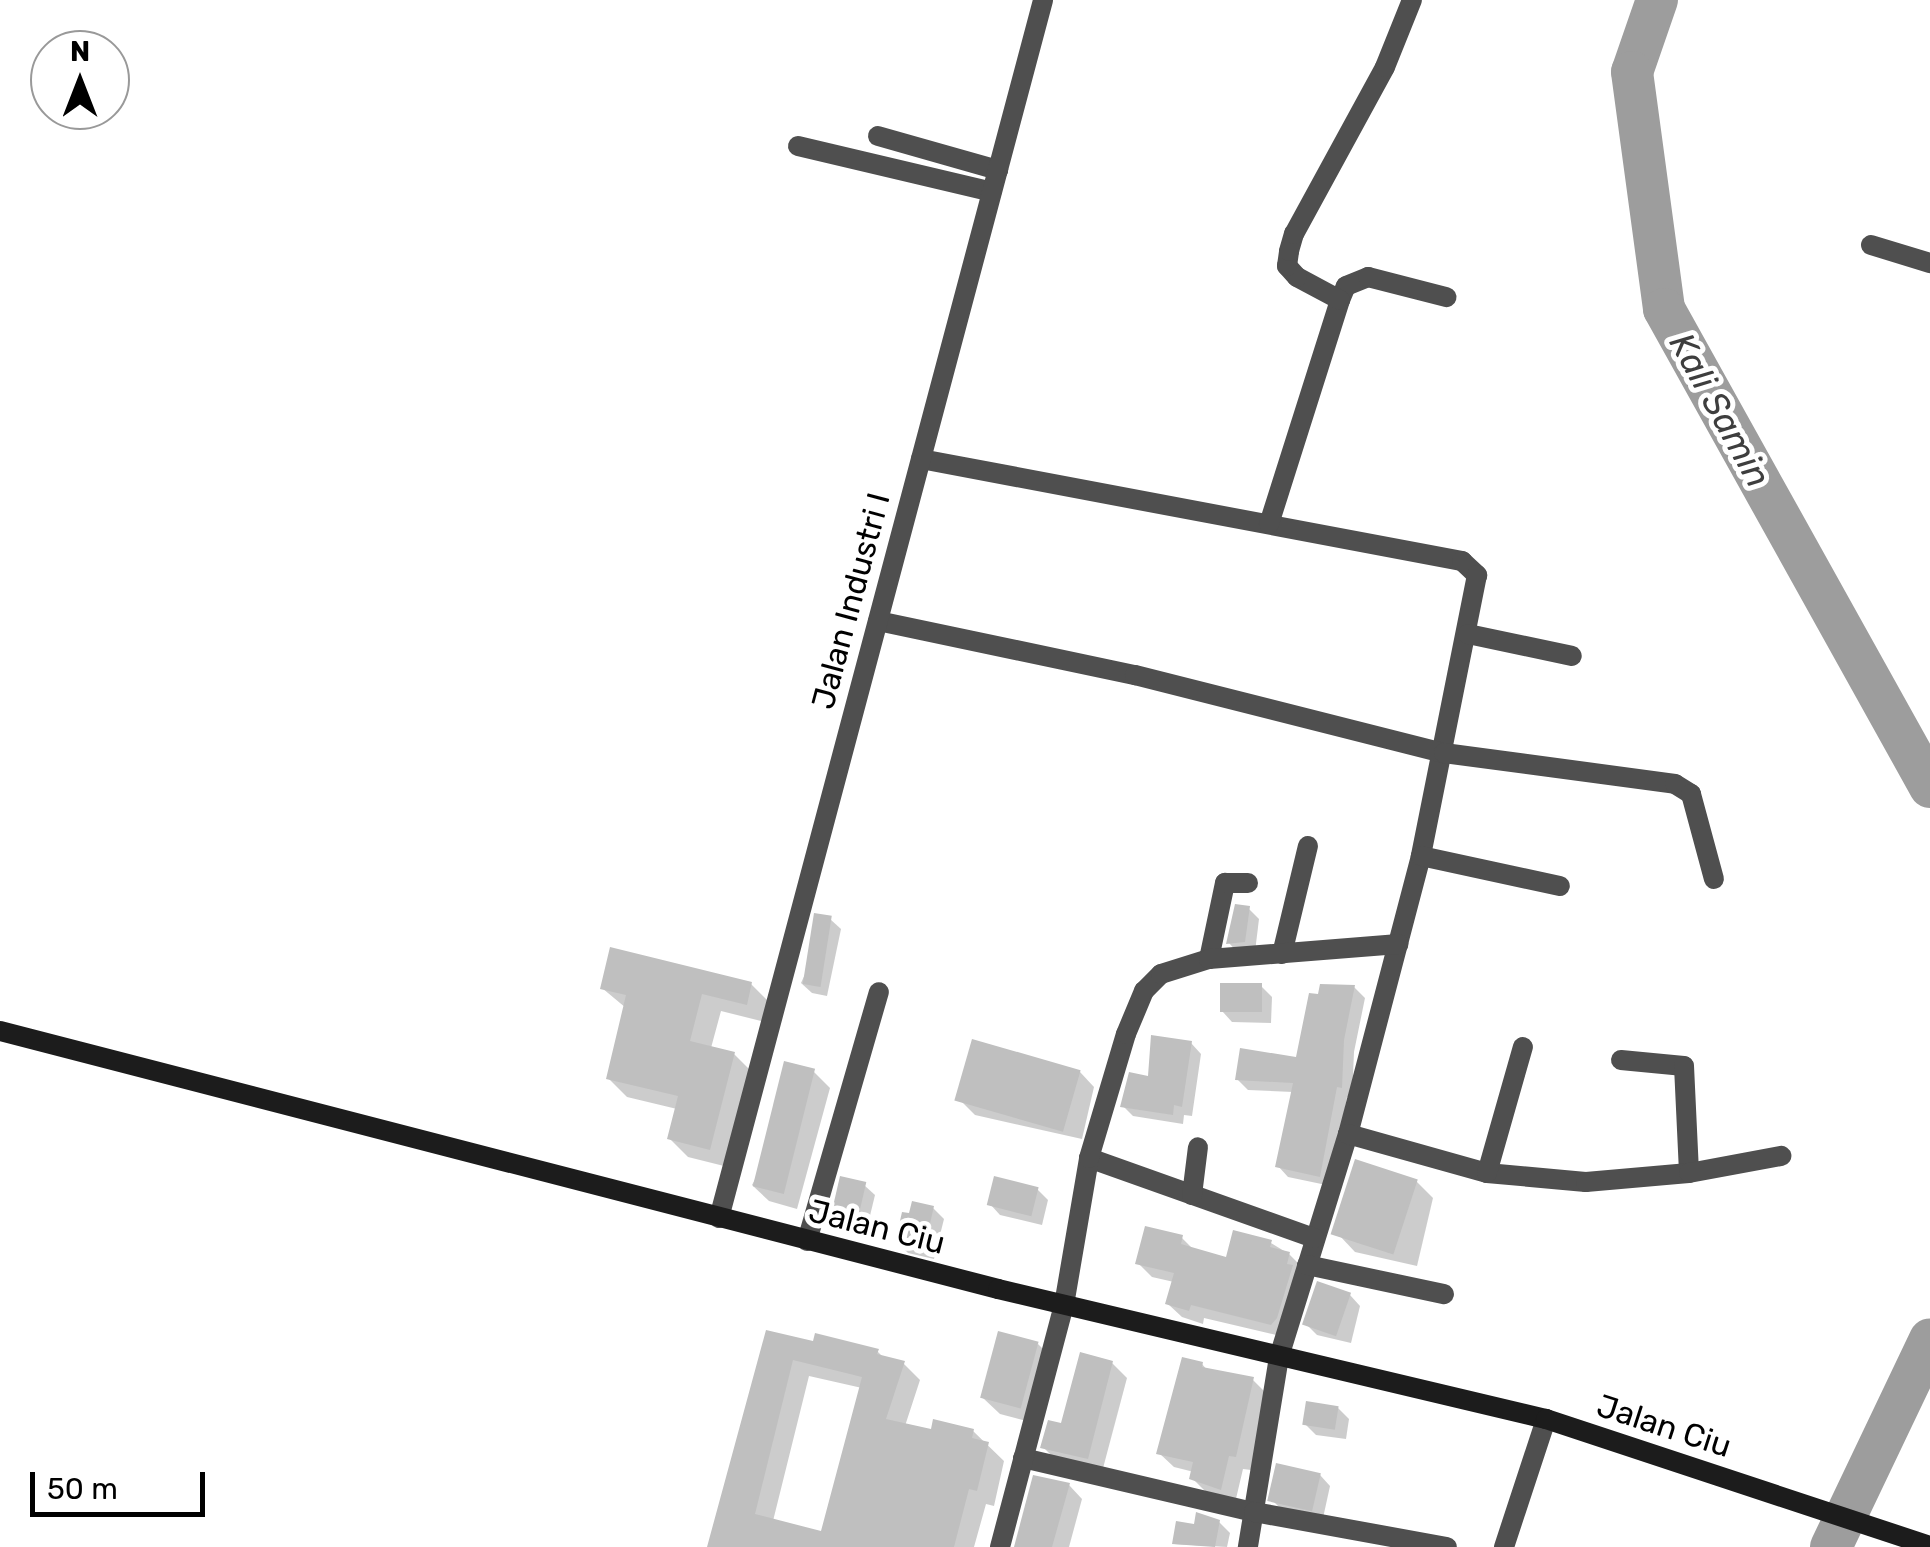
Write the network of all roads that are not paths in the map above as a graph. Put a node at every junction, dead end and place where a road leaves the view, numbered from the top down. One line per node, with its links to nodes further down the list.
1 (1043, 0): 5 (street, Jalan Industri I)
2 (1412, 0): 10 (street)
3 (878, 136): 5 (street)
4 (798, 146): 6 (street)
5 (998, 170): 6 (street, Jalan Industri I)
6 (992, 192): 11 (street, Jalan Industri I)
7 (1871, 245): 8 (street)
8 (1930, 263)
9 (1446, 297): 10 (street)
10 (1340, 300): 12 (street)
11 (921, 459): 12 (street); 13 (street, Jalan Industri I)
12 (1269, 524): 14 (street)
13 (878, 621): 16 (street); 36 (street, Jalan Industri I)
14 (1468, 634): 15 (street); 16 (street)
15 (1572, 656)
16 (1444, 753): 18 (street); 19 (street)
17 (1308, 846): 23 (street)
18 (1421, 856): 21 (street); 22 (street)
19 (1714, 879)
20 (1248, 883): 24 (street)
21 (1560, 886)
22 (1398, 944): 23 (street); 29 (street)
23 (1282, 954): 24 (street)
24 (1210, 958): 32 (street)
25 (879, 992): 38 (street)
26 (0, 1031): 36 (street, Jalan Ciu)
27 (1522, 1048): 33 (street)
28 (1621, 1060): 34 (street)
29 (1348, 1134): 33 (street); 37 (street)
30 (1198, 1147): 35 (street)
31 (1780, 1156): 34 (street)
32 (1089, 1158): 35 (street); 41 (street)
33 (1487, 1173): 34 (street)
34 (1689, 1173)
35 (1192, 1196): 37 (street)
36 (719, 1218): 38 (street, Jalan Ciu)
37 (1314, 1238): 39 (street)
38 (807, 1241): 41 (street, Jalan Ciu)
39 (1307, 1265): 40 (street); 42 (street)
40 (1444, 1294)
41 (1064, 1305): 42 (street, Jalan Ciu); 44 (street)
42 (1279, 1357): 43 (street, Jalan Ciu); 45 (street)
43 (1546, 1419): 47 (street, Jalan Ciu); 51 (street)
44 (1023, 1458): 45 (street); 48 (street)
45 (1254, 1512): 46 (street); 49 (street)
46 (1352, 1539): 50 (street)
47 (1920, 1543)
48 (1000, 1547)
49 (1248, 1547)
50 (1447, 1547)
51 (1504, 1547)

